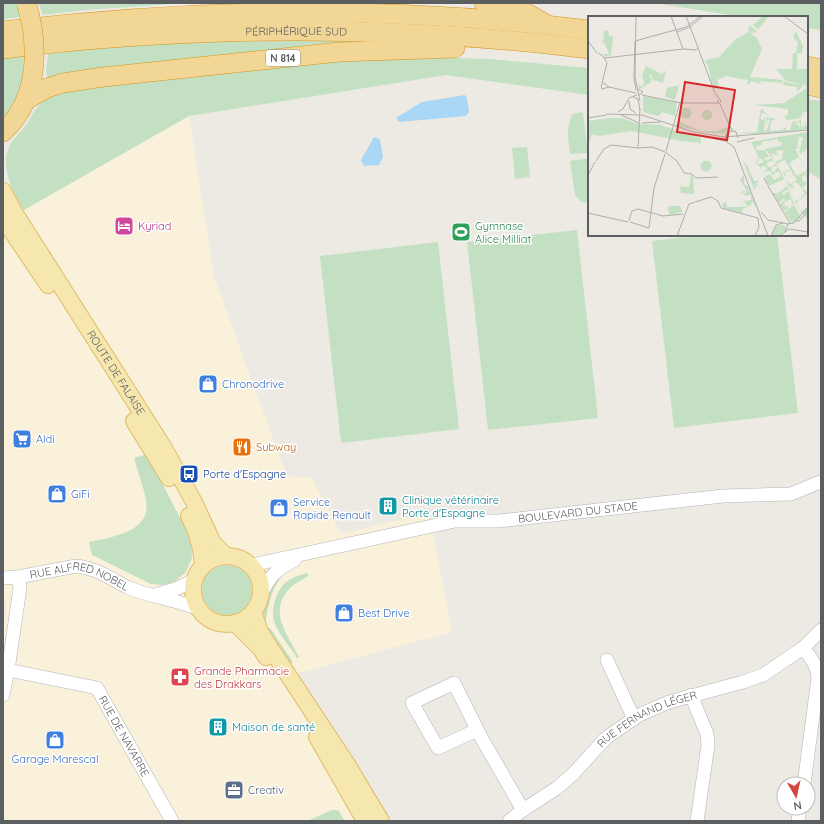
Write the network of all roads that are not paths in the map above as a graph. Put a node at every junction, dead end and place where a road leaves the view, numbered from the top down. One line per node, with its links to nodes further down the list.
1 (26, 3): 13 (highway, bridge)
2 (484, 3): 3 (highway)
3 (549, 25): 4 (highway, PÉRIPHÉRIQUE SUD); 5 (highway, PÉRIPHÉRIQUE SUD)
4 (588, 30)
5 (3, 31)
6 (544, 44): 7 (highway, PÉRIPHÉRIQUE SUD / N 814); 8 (highway, PÉRIPHÉRIQUE SUD / N 814); 13 (highway, N 814)
7 (3, 49)
8 (588, 49)
9 (808, 66): 10 (highway)
10 (821, 69)
11 (808, 85): 12 (highway)
12 (821, 88)
13 (26, 100): 14 (highway)
14 (3, 132)
15 (3, 191): 19 (main road, ROUTE DE FALAISE)
16 (3, 218): 20 (main road, ROUTE DE FALAISE)
17 (821, 482): 18 (street, BOULEVARD DU STADE)
18 (312, 553): 21 (street, BOULEVARD DU STADE); 25 (street, BOULEVARD DU STADE)
19 (225, 555): 20 (main road); 21 (main road)
20 (203, 565): 24 (main road)
21 (252, 565): 25 (main road)
22 (18, 577): 23 (street, RUE ALFRED NOBEL); 26 (street, RUE ALFRED NOBEL); 33 (street)
23 (3, 578)
24 (194, 580): 26 (street); 27 (main road)
25 (262, 592): 28 (main road)
26 (154, 596): 27 (street, RUE ALFRED NOBEL)
27 (198, 608): 29 (main road)
28 (253, 612): 29 (main road); 42 (main road)
29 (235, 623): 41 (main road)
30 (821, 630): 31 (street, RUE FERNAND LÉGER)
31 (803, 648): 35 (street, RUE FERNAND LÉGER); 38 (street)
32 (607, 660): 36 (street)
33 (8, 670): 34 (street); 40 (street, RUE DE NAVARRE)
34 (3, 695)
35 (691, 696): 36 (street, RUE FERNAND LÉGER); 44 (street)
36 (634, 719): 39 (street, RUE FERNAND LÉGER)
37 (477, 730): 37 (street); 39 (street)
38 (805, 776)
39 (523, 810): 43 (street, RUE FERNAND LÉGER)
40 (172, 821)
41 (365, 821)
42 (381, 821)
43 (509, 821)
44 (697, 821)

